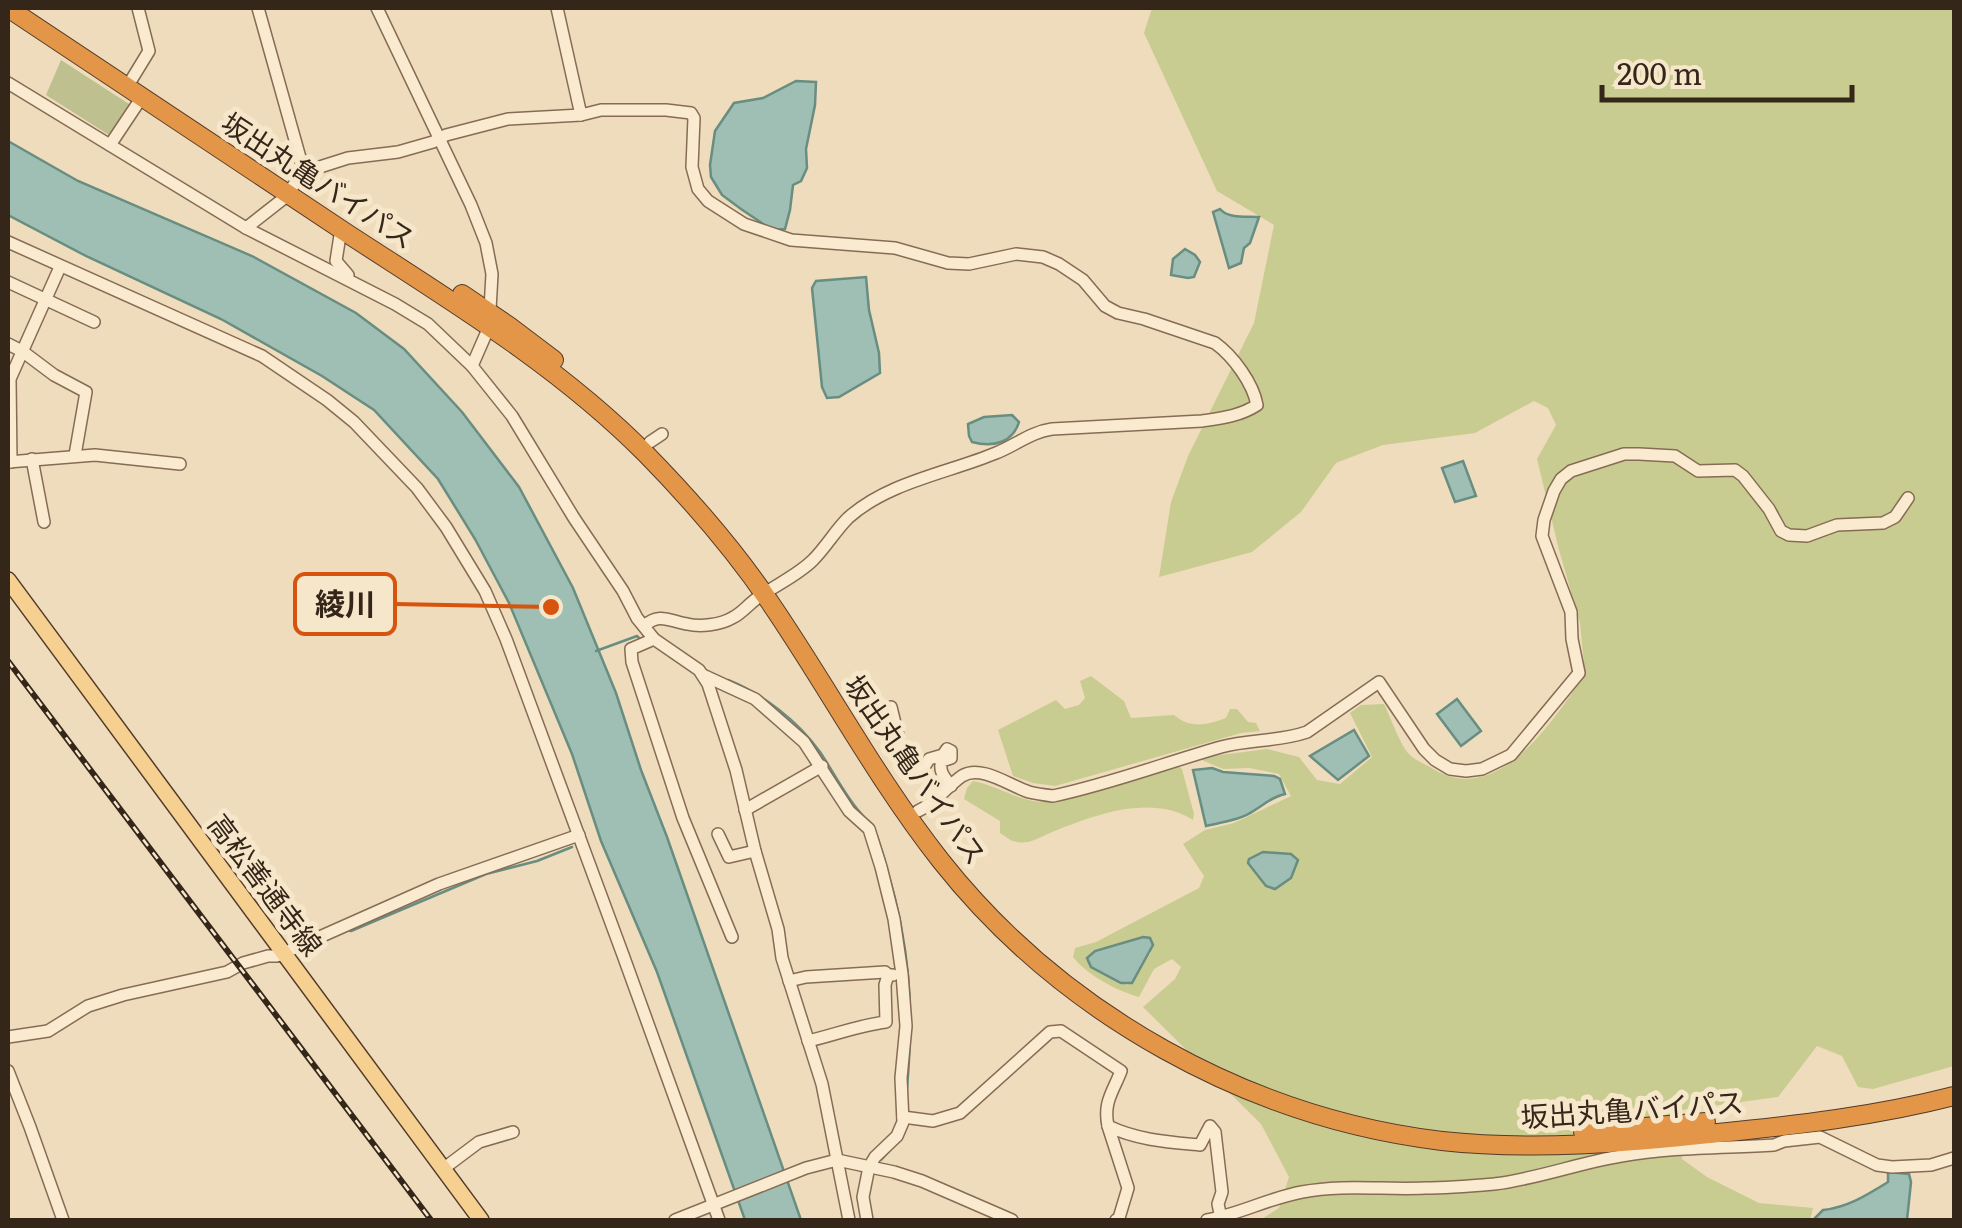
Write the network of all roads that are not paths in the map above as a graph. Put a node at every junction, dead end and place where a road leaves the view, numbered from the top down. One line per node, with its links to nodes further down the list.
1 (8, 8): 8 (highway, 坂出丸亀バイパス)
2 (27, 8): 8 (highway, 坂出丸亀バイパス)
3 (138, 8): 8 (street)
4 (258, 8): 12 (street)
5 (376, 8): 10 (street)
6 (557, 8): 9 (street)
7 (8, 83): 11 (street)
8 (134, 87): 11 (street); 12 (highway, 坂出丸亀バイパス)
9 (581, 115): 10 (street); 34 (street)
10 (440, 138): 12 (street); 20 (street)
11 (110, 146): 13 (street)
12 (296, 184): 13 (street); 14 (highway, 坂出丸亀バイパス); 20 (highway, 坂出丸亀バイパス)
13 (246, 228): 18 (street)
14 (341, 229): 18 (street); 20 (highway, 坂出丸亀バイパス)
15 (8, 242): 16 (street)
16 (60, 267): 19 (street); 44 (street)
17 (8, 282): 19 (street)
18 (353, 282): 24 (street)
19 (45, 299): 21 (street); 23 (street)
20 (489, 320): 24 (street); 34 (highway, 坂出丸亀バイパス); 34 (highway, 坂出丸亀バイパス)
21 (94, 322)
22 (8, 344): 23 (street)
23 (22, 351): 25 (street); 27 (street)
24 (472, 366): 35 (street)
25 (9, 378): 26 (street)
26 (9, 420): 29 (street)
27 (76, 455): 28 (street); 30 (street)
28 (32, 459): 29 (street); 32 (street)
29 (9, 462)
30 (180, 464)
31 (1908, 498): 40 (street)
32 (44, 522)
33 (8, 580): 47 (main road, 高松善通寺線)
34 (769, 591): 35 (street); 42 (highway, 坂出丸亀バイパス); 51 (highway, 坂出丸亀バイパス)
35 (644, 626): 36 (street)
36 (654, 639): 37 (street); 46 (street)
37 (702, 675): 39 (street); 41 (street)
38 (891, 706): 40 (street)
39 (822, 766): 41 (street); 48 (street)
40 (952, 786): 42 (street)
41 (745, 810): 45 (street)
42 (918, 811): 51 (highway, 坂出丸亀バイパス)
43 (718, 834): 45 (street)
44 (580, 835): 47 (street); 65 (street)
45 (755, 851): 50 (street)
46 (732, 937)
47 (284, 952): 52 (street); 64 (main road, 高松善通寺線)
48 (902, 974): 49 (street); 57 (street)
49 (888, 975): 50 (street); 53 (street)
50 (789, 981): 53 (street)
51 (1087, 993): 60 (highway, 坂出丸亀バイパス)
52 (8, 1036)
53 (808, 1041): 62 (street)
54 (8, 1072): 68 (street)
55 (1954, 1085): 60 (highway, 坂出丸亀バイパス)
56 (1954, 1096): 60 (highway, 坂出丸亀バイパス)
57 (906, 1117): 58 (street); 63 (street)
58 (1108, 1126): 67 (street); 75 (street)
59 (514, 1132): 64 (street)
60 (1623, 1142): 61 (street); 67 (street)
61 (1954, 1158)
62 (837, 1160): 63 (street); 65 (street); 72 (street)
63 (869, 1167): 66 (street); 73 (street)
64 (443, 1168): 69 (main road, 高松善通寺線)
65 (719, 1203): 70 (street); 71 (street)
66 (990, 1215): 74 (street)
67 (1221, 1218): 76 (street)
68 (63, 1220)
69 (481, 1220)
70 (675, 1220)
71 (718, 1220)
72 (850, 1220)
73 (866, 1220)
74 (1012, 1220)
75 (1116, 1220)
76 (1207, 1220)

